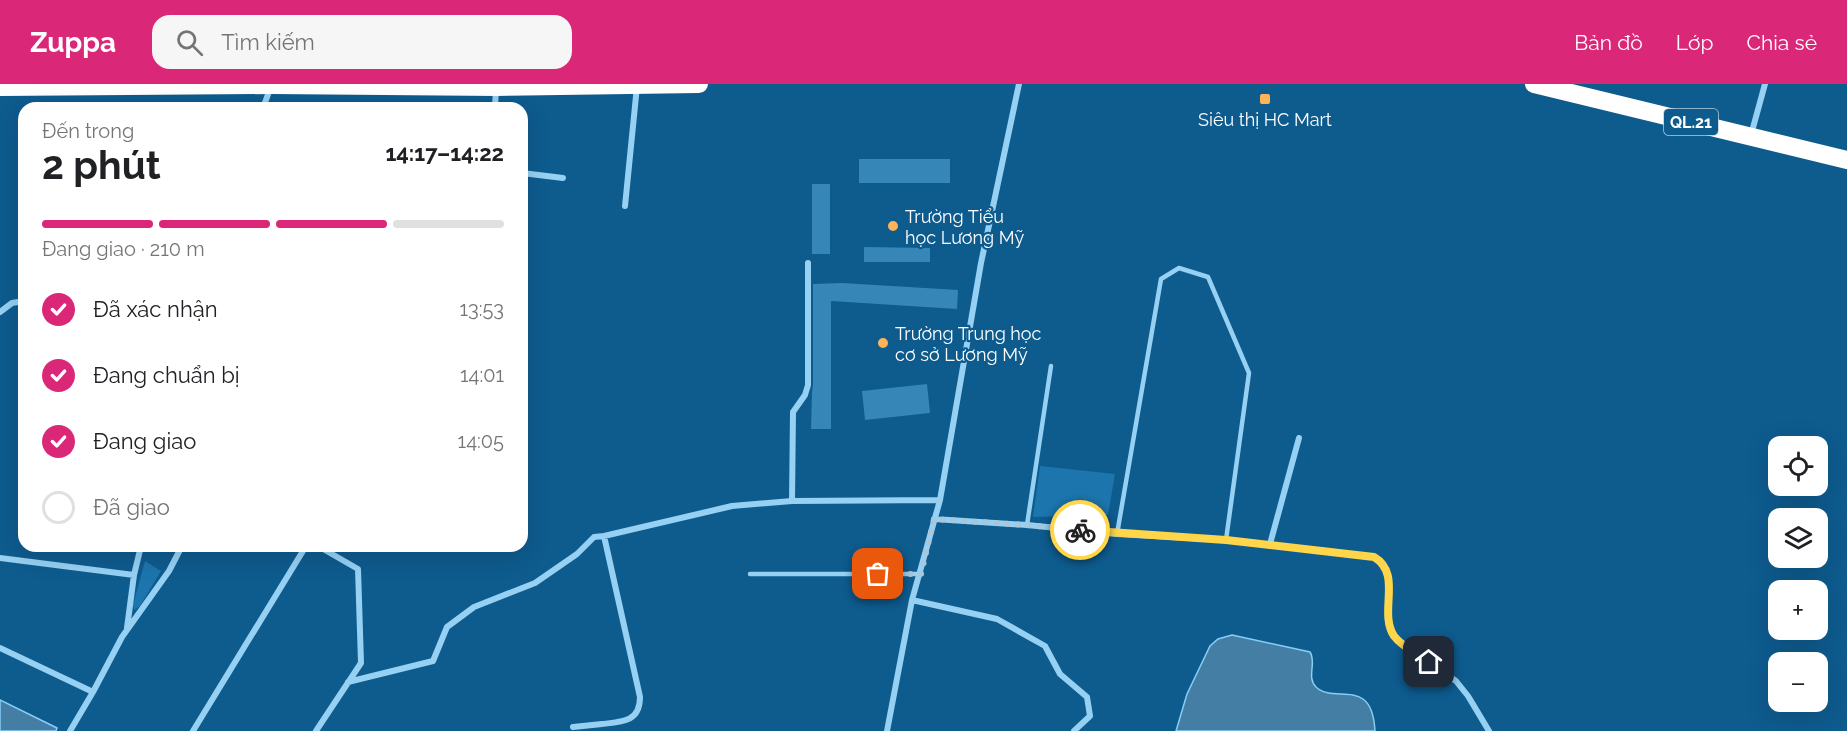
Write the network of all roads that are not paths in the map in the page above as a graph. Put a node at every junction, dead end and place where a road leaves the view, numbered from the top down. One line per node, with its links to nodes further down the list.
1 (687, 84): 2 (highway); 8 (highway)
2 (699, 84)
3 (1019, 84): 23 (street)
4 (1534, 84): 13 (highway, QL.21)
5 (1765, 84): 13 (street)
6 (238, 85): 7 (highway); 9 (highway)
7 (271, 85): 10 (highway); 11 (street)
8 (637, 85): 10 (highway); 17 (street)
9 (0, 87)
10 (495, 87): 12 (street)
11 (265, 102)
12 (495, 102)
13 (1750, 136): 14 (highway, QL.21)
14 (1847, 160)
15 (528, 174): 16 (street)
16 (562, 178)
17 (625, 206)
18 (808, 263): 24 (street)
19 (18, 302): 20 (street)
20 (0, 312)
21 (1052, 366): 26 (lane)
22 (1299, 438): 30 (street)
23 (940, 500): 24 (street); 25 (street)
24 (792, 501): 28 (street)
25 (934, 519): 26 (street); 38 (street)
26 (1027, 525): 27 (street)
27 (1117, 534): 29 (street); 29 (lane)
28 (604, 536): 42 (street); 44 (street)
29 (1226, 540): 30 (street)
30 (1270, 544): 50 (street)
31 (140, 552): 36 (street)
32 (179, 552): 40 (street)
33 (302, 552): 46 (street)
34 (328, 552): 42 (street)
35 (0, 558): 36 (street)
36 (134, 574): 40 (street)
37 (750, 574): 38 (lane)
38 (921, 574): 39 (street)
39 (912, 600): 48 (street); 49 (street)
40 (127, 628): 43 (street)
41 (0, 648): 43 (street)
42 (348, 682): 47 (street)
43 (93, 692): 45 (street)
44 (573, 727)
45 (74, 730)
46 (193, 731)
47 (316, 731)
48 (887, 731)
49 (1074, 731)
50 (1489, 731)

